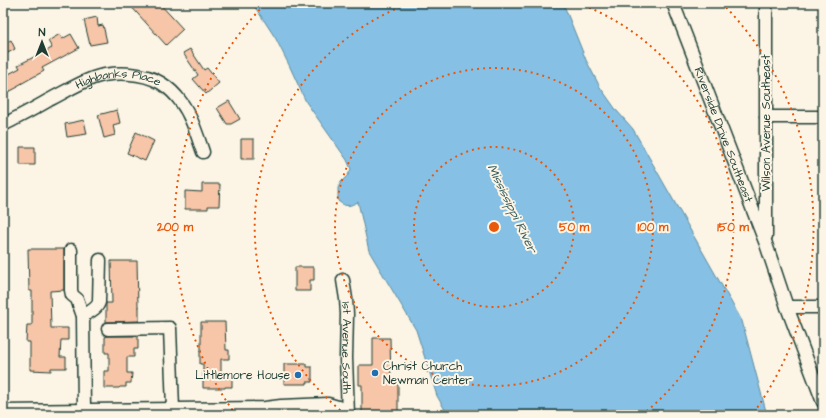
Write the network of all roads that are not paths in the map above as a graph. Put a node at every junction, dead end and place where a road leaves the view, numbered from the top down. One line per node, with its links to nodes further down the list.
1 (673, 3): 7 (street, Riverside Drive Southeast)
2 (766, 3): 3 (street, Wilson Avenue Southeast)
3 (766, 117): 4 (street); 7 (street, Wilson Avenue Southeast)
4 (823, 117)
5 (3, 125): 6 (street, Highbanks Place)
6 (204, 152)
7 (766, 244): 11 (street, Riverside Drive Southeast)
8 (71, 250): 13 (street)
9 (100, 260): 13 (street)
10 (343, 280): 20 (street, 1st Avenue South)
11 (787, 307): 12 (street); 15 (street, Riverside Drive Southeast)
12 (823, 307)
13 (83, 316): 17 (street)
14 (108, 329): 16 (street)
15 (823, 402)
16 (173, 409): 17 (street); 19 (street)
17 (84, 410): 18 (street)
18 (3, 411)
19 (271, 413): 20 (street)
20 (348, 414)

